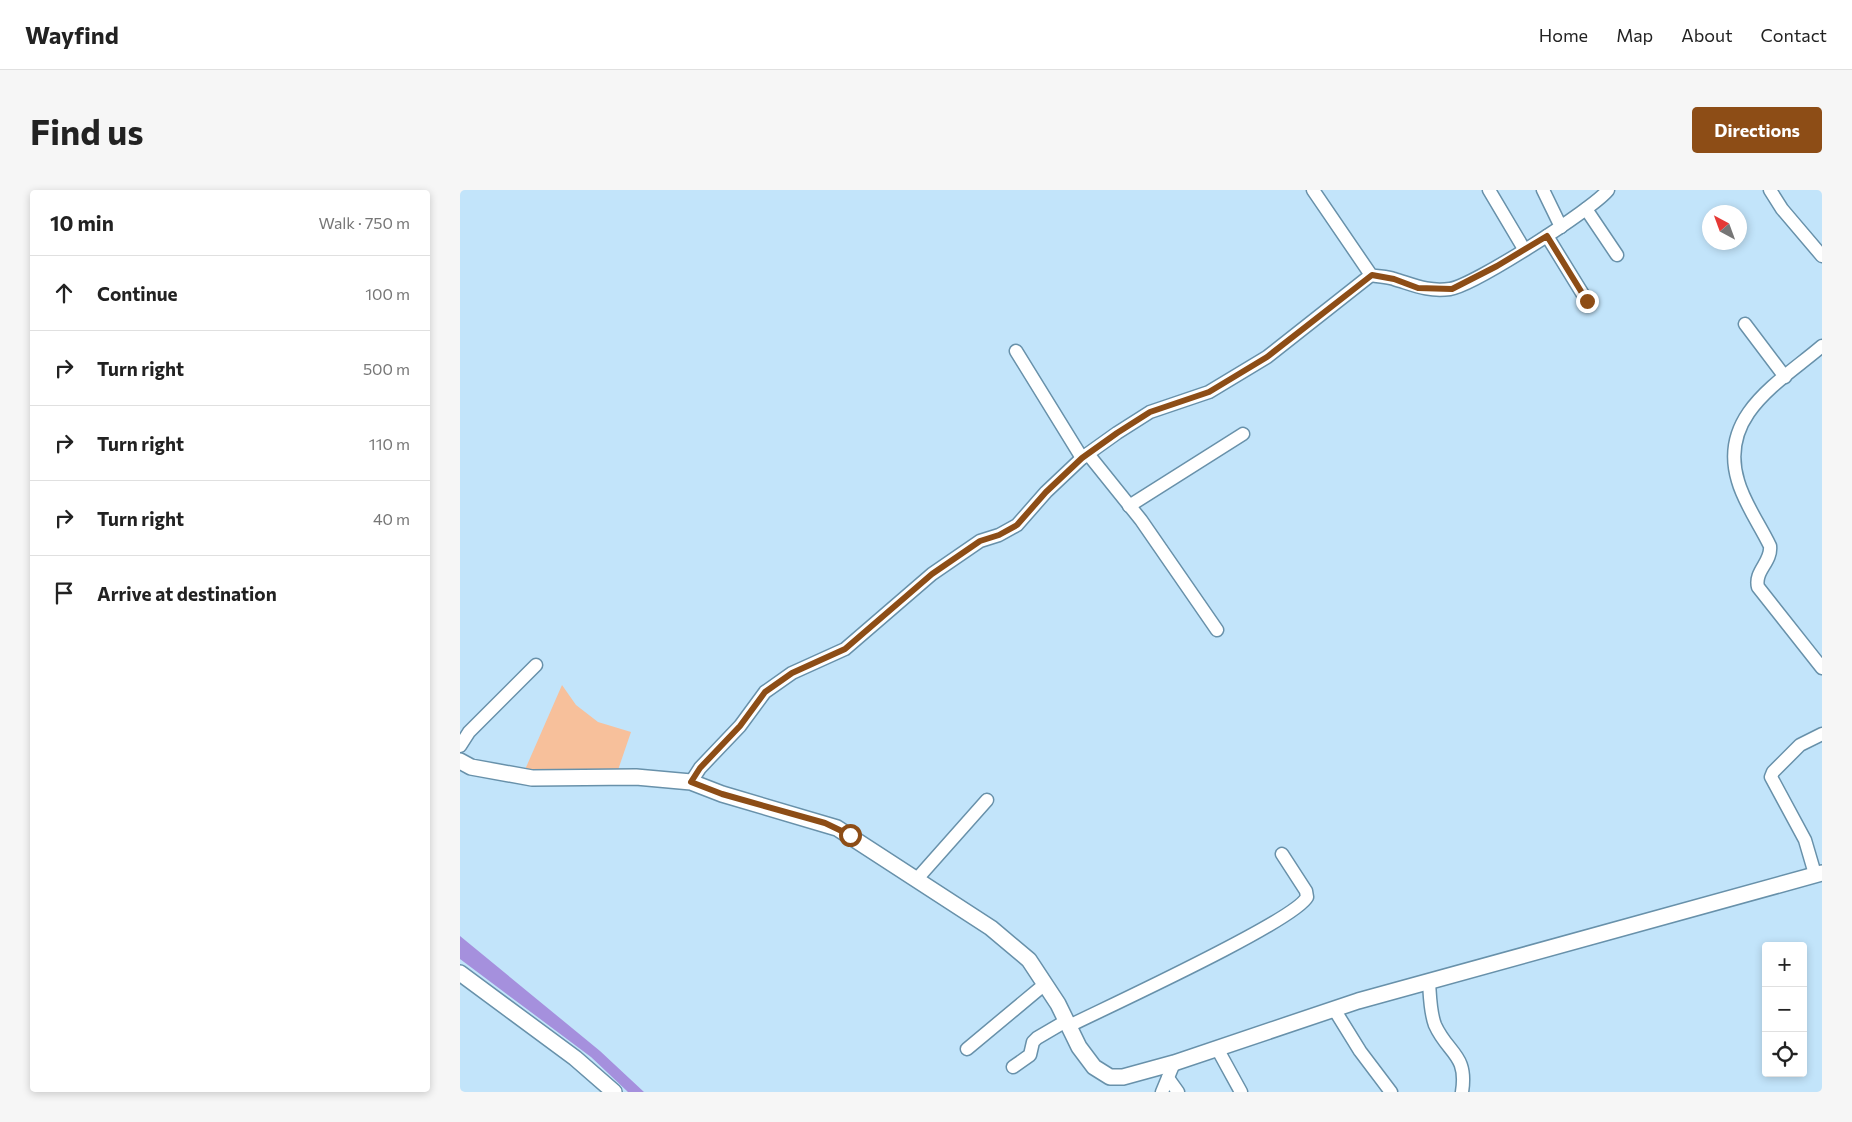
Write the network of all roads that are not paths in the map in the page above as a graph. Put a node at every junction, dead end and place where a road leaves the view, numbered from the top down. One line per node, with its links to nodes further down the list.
1 (1313, 190): 12 (street)
2 (1490, 190): 9 (street)
3 (1543, 190): 7 (street)
4 (1608, 190): 6 (street)
5 (1770, 190): 11 (street)
6 (1586, 209): 7 (street); 10 (street)
7 (1561, 227): 8 (street)
8 (1547, 236): 9 (street); 13 (street)
9 (1524, 249): 12 (street)
10 (1616, 255)
11 (1822, 256)
12 (1372, 275): 19 (street)
13 (1587, 301)
14 (1745, 324): 17 (street)
15 (1822, 346): 17 (street)
16 (1016, 351): 19 (street)
17 (1785, 377): 23 (street)
18 (1243, 434): 20 (street)
19 (1085, 456): 20 (street); 27 (street)
20 (1129, 506): 21 (street)
21 (1217, 630)
22 (536, 665): 25 (street)
23 (1822, 668)
24 (1822, 734): 30 (street)
25 (460, 746)
26 (460, 761): 27 (street)
27 (691, 782): 31 (street)
28 (987, 800): 31 (street)
29 (1282, 854): 36 (street)
30 (1818, 874): 33 (street)
31 (916, 880): 34 (street)
32 (460, 972): 42 (street)
33 (1429, 982): 35 (street); 47 (street)
34 (1045, 984): 36 (street); 37 (street)
35 (1334, 1010): 38 (street); 46 (street)
36 (1068, 1024): 39 (street); 40 (street)
37 (967, 1048)
38 (1218, 1050): 39 (street); 45 (street)
39 (1174, 1063): 41 (street)
40 (1013, 1067)
41 (1168, 1078): 43 (street); 44 (street)
42 (614, 1092)
43 (1162, 1092)
44 (1178, 1092)
45 (1241, 1092)
46 (1392, 1092)
47 (1462, 1092)

